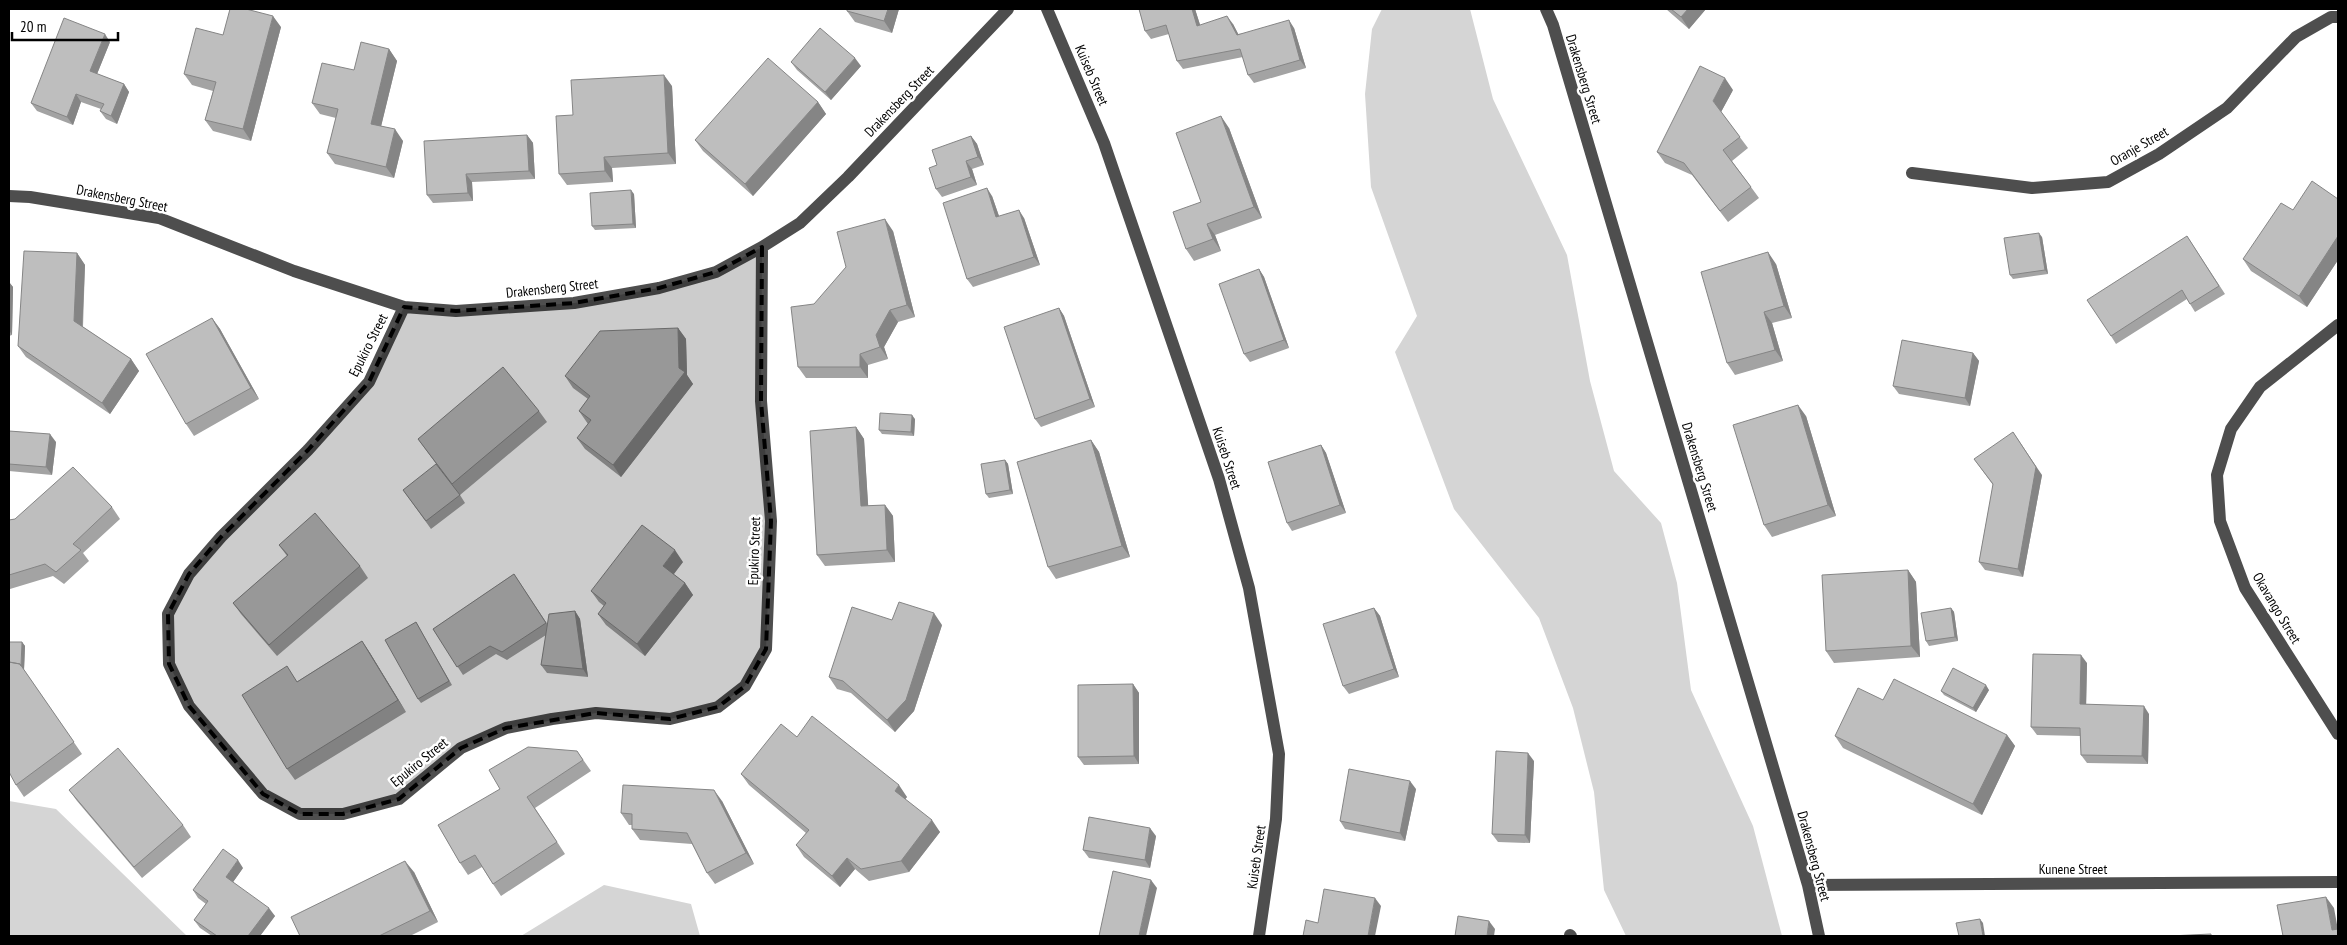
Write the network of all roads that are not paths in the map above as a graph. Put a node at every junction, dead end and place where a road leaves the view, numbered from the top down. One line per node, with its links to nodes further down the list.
1 (1008, 9): 7 (street, Drakensberg Street)
2 (1047, 9): 13 (street, Kuiseb Street)
3 (1546, 9): 12 (street, Drakensberg Street)
4 (2338, 17): 5 (street, Oranje Street)
5 (1912, 173)
6 (9, 196): 8 (street, Drakensberg Street)
7 (762, 248): 8 (street, Drakensberg Street); 8 (street, Epukiro Street)
8 (404, 307)
9 (2338, 325): 10 (street, Okavango Street)
10 (2338, 734)
11 (2338, 882): 12 (street, Kunene Street)
12 (1808, 885): 14 (street, Drakensberg Street)
13 (1259, 936)
14 (1819, 936)

